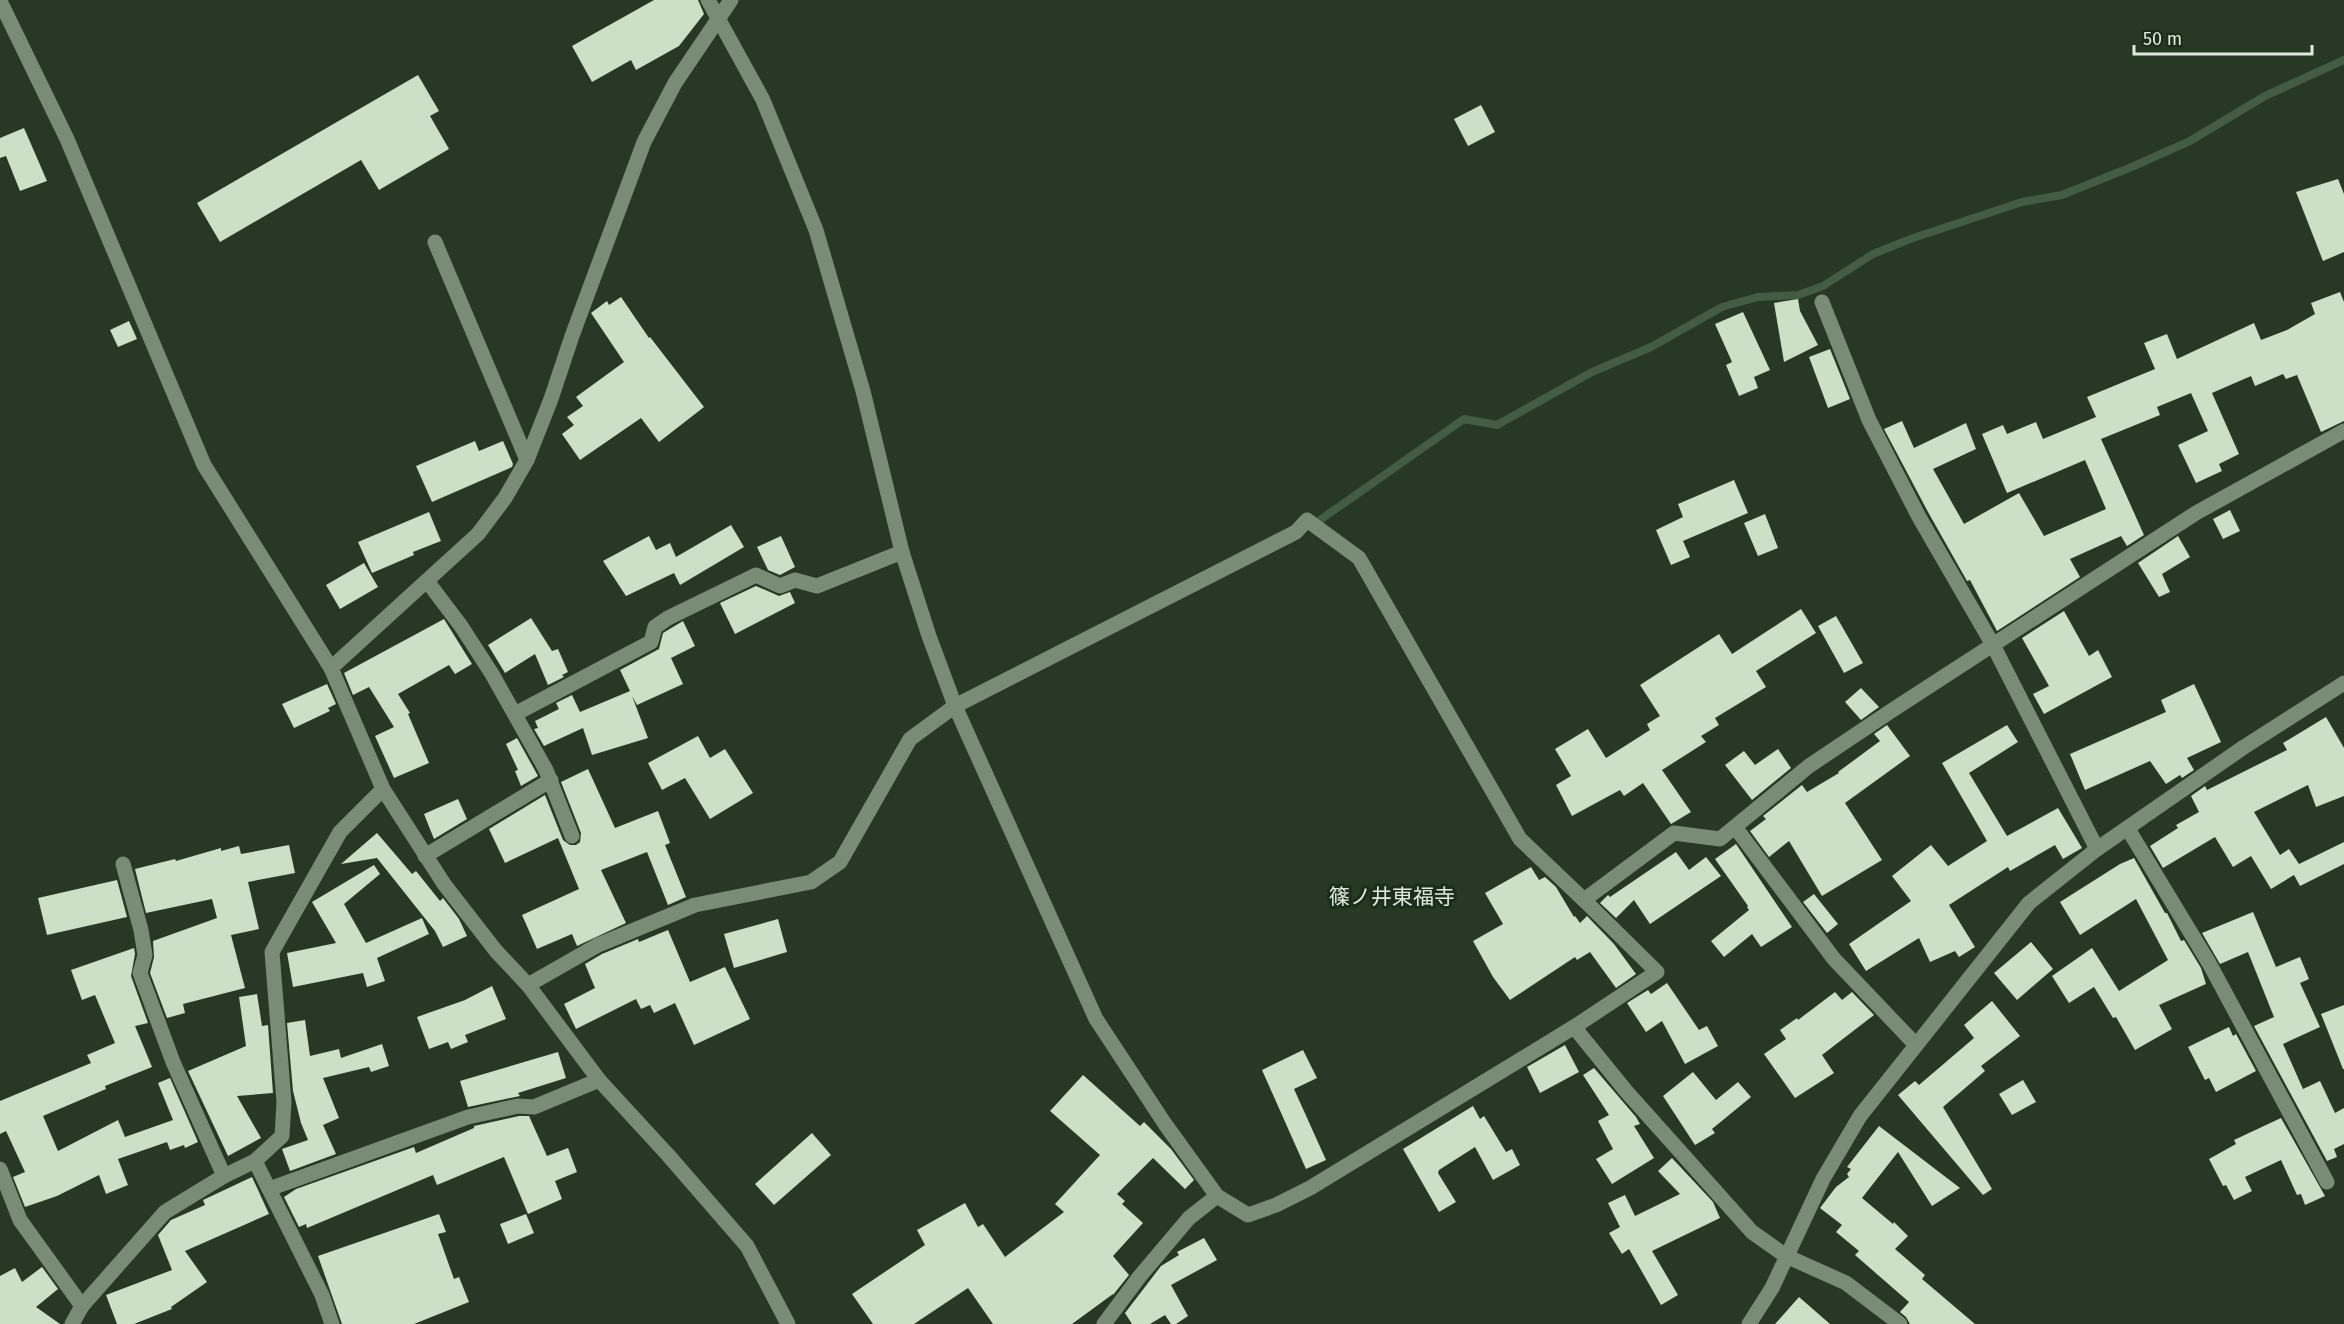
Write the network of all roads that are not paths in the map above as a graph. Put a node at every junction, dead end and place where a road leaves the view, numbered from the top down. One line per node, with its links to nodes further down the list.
1 (708, 0): 4 (street)
2 (731, 0): 4 (street)
3 (0, 1): 12 (street)
4 (718, 17): 8 (street); 9 (street)
5 (435, 242): 8 (street)
6 (1822, 302): 11 (street)
7 (2344, 431): 11 (street)
8 (527, 460): 10 (street)
9 (902, 552): 14 (street); 15 (street)
10 (427, 581): 12 (street); 15 (street)
11 (1993, 645): 18 (street); 21 (street)
12 (331, 668): 17 (street)
13 (2344, 683): 19 (street)
14 (955, 706): 24 (street); 25 (street); 34 (street)
15 (515, 714): 16 (street)
16 (551, 780): 20 (street); 22 (street)
17 (383, 789): 22 (street); 29 (street)
18 (1735, 827): 24 (street); 27 (street)
19 (2128, 829): 21 (street); 32 (street)
20 (572, 836)
21 (2097, 849): 27 (street)
22 (425, 856): 25 (street)
23 (123, 864): 31 (street)
24 (1584, 900): 26 (street)
25 (528, 985): 28 (street)
26 (1574, 1027): 34 (street); 35 (street)
27 (1916, 1045): 35 (street)
28 (598, 1080): 33 (street); 39 (street)
29 (255, 1161): 31 (street); 33 (street)
30 (0, 1169): 36 (street)
31 (224, 1176): 36 (street)
32 (2327, 1182)
33 (269, 1189): 38 (street)
34 (1217, 1196): 40 (street)
35 (1786, 1256): 41 (street); 42 (street)
36 (82, 1306): 37 (street)
37 (72, 1324)
38 (332, 1324)
39 (788, 1324)
40 (1104, 1324)
41 (1749, 1324)
42 (1900, 1324)

